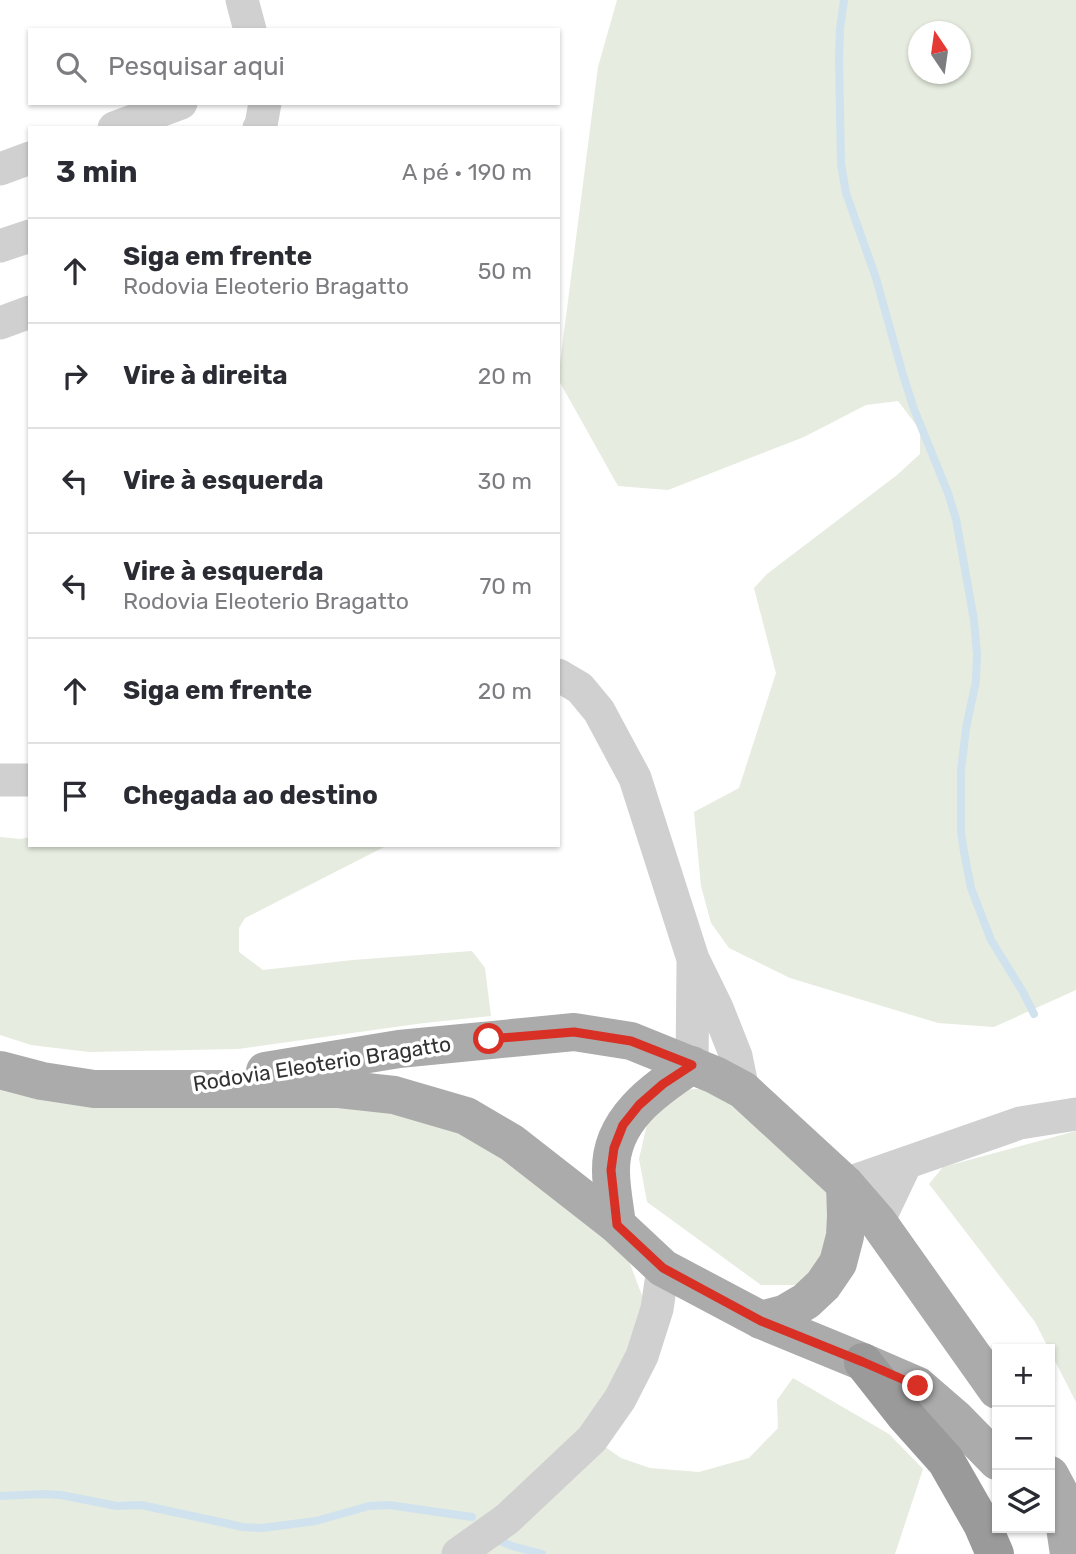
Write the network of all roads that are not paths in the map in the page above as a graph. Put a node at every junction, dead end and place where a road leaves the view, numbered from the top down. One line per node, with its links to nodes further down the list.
1 (242, 0): 2 (street)
2 (249, 28)
3 (176, 105): 5 (street)
4 (265, 105): 6 (street)
5 (119, 126)
6 (260, 126)
7 (28, 159): 8 (street)
8 (0, 169)
9 (28, 237): 10 (street)
10 (0, 246)
11 (28, 313): 12 (street)
12 (0, 323)
13 (560, 676): 16 (street)
14 (0, 780): 15 (street)
15 (28, 780)
16 (693, 959): 17 (street); 20 (street)
17 (692, 1065): 19 (main road, Rodovia Eleoterio Bragatto); 20 (main road, Rodovia Eleoterio Bragatto); 25 (main road)
18 (0, 1070): 19 (main road, Rodovia Eleoterio Bragatto)
19 (166, 1089): 25 (main road, Rodovia Eleoterio Bragatto)
20 (743, 1090): 23 (main road, Rodovia Eleoterio Bragatto)
21 (1076, 1114): 22 (street)
22 (906, 1163): 23 (street); 24 (street)
23 (845, 1184): 24 (main road, Rodovia Eleoterio Bragatto); 27 (main road)
24 (878, 1222): 29 (main road, Rodovia Eleoterio Bragatto)
25 (617, 1225): 26 (main road, Rodovia Eleoterio Bragatto)
26 (663, 1268): 27 (main road, Rodovia Eleoterio Bragatto); 32 (street)
27 (761, 1321): 28 (main road, Rodovia Eleoterio Bragatto)
28 (863, 1362): 30 (main road, Rodovia Eleoterio Bragatto); 33 (highway)
29 (992, 1383)
30 (992, 1456)
31 (1055, 1506): 34 (main road)
32 (458, 1554)
33 (995, 1554)
34 (1069, 1554)

